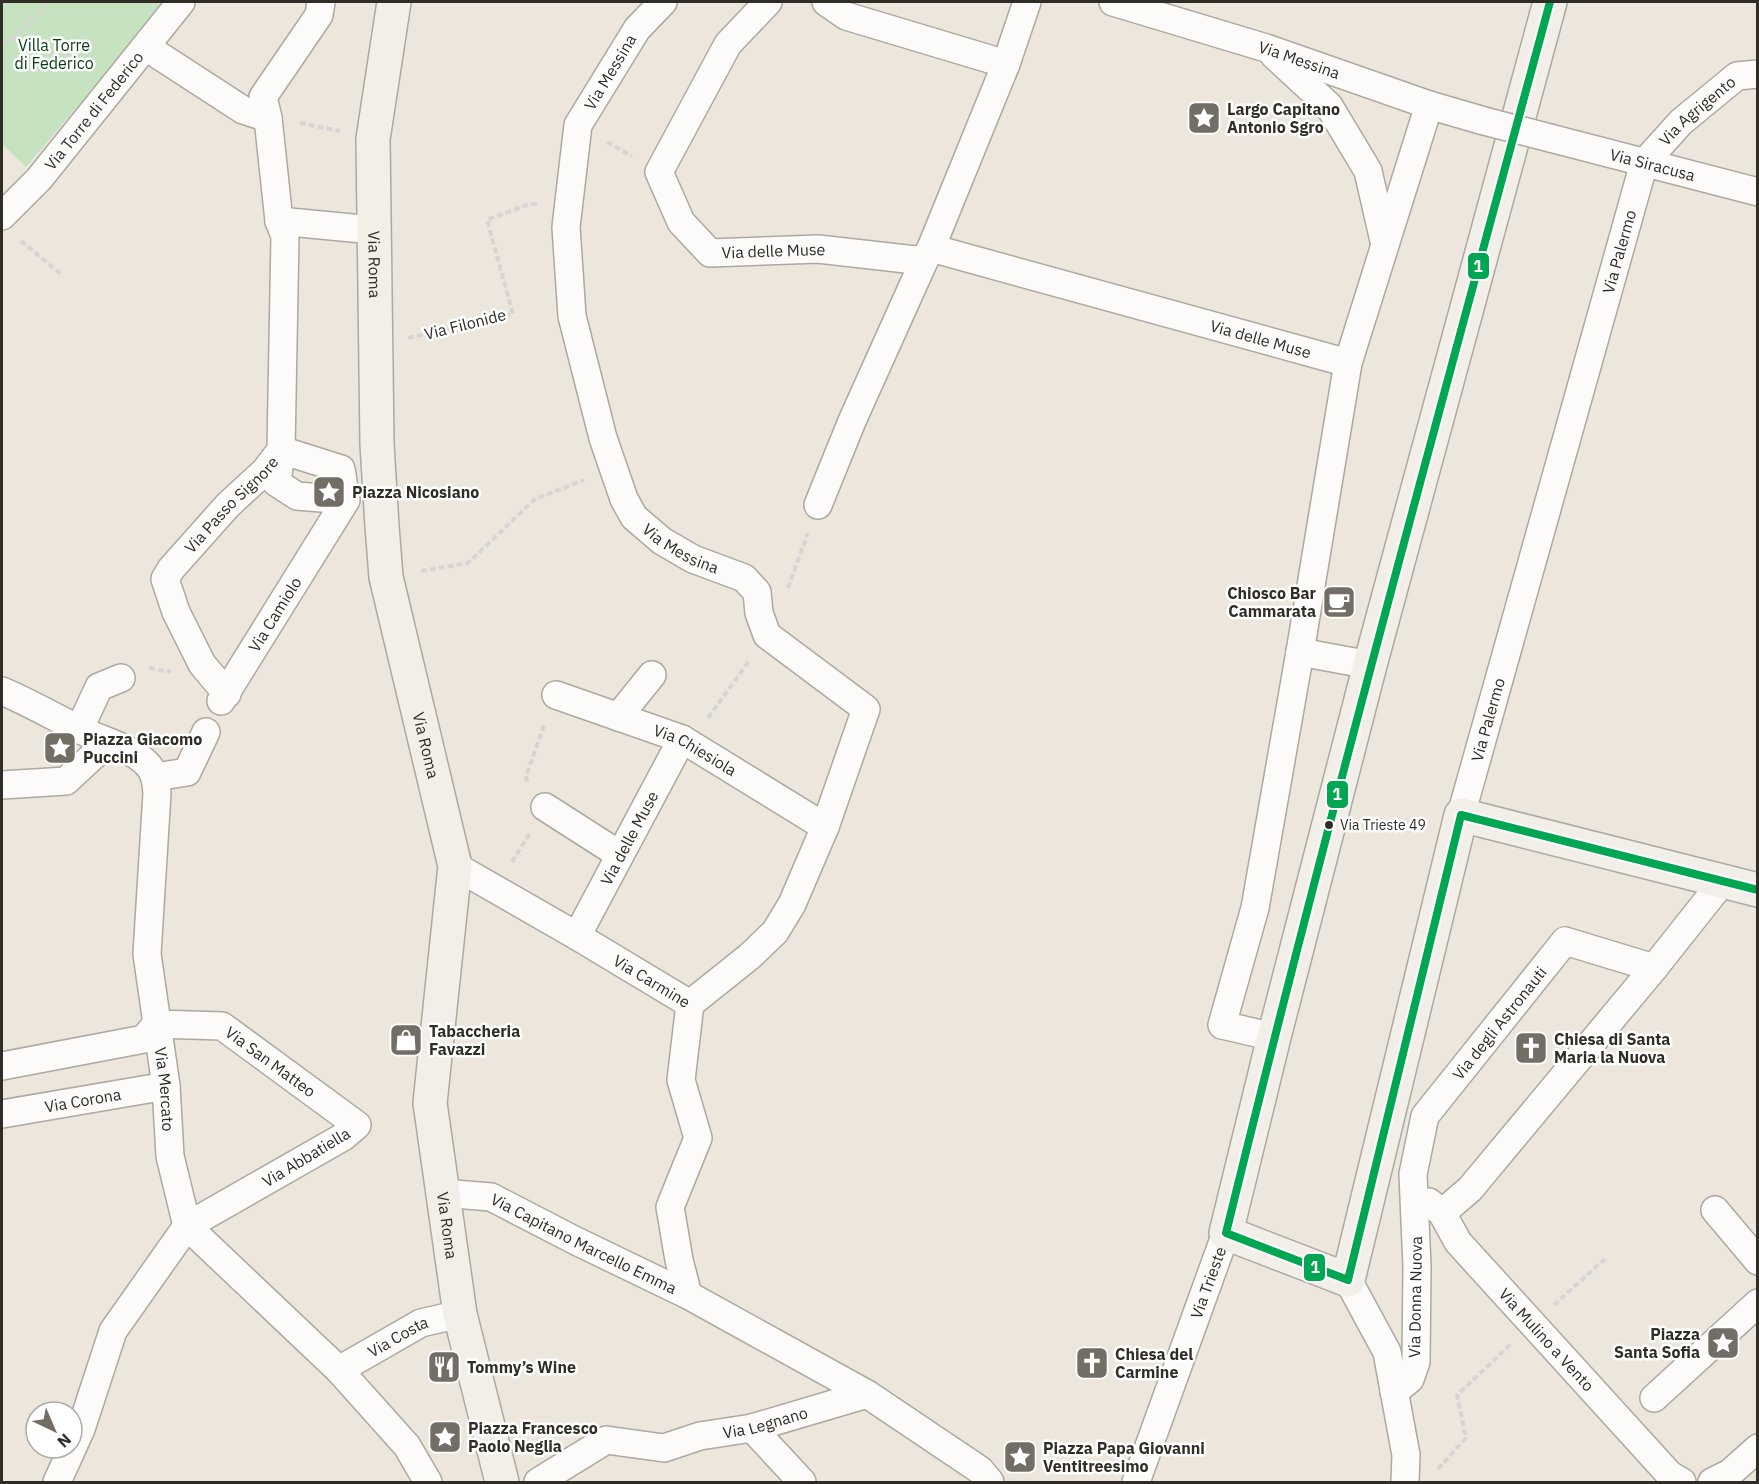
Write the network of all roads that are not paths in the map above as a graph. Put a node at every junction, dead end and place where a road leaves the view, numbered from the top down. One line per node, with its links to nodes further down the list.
1 (181, 2): 10 (street, Via Torre di Federico)
2 (321, 2): 15 (street, Via Passo Signore)
3 (393, 2): 21 (street, Via Roma)
4 (663, 2): 44 (street, Via Messina)
5 (768, 2): 23 (street, Via delle Muse)
6 (826, 2): 12 (street)
7 (1027, 2): 12 (street)
8 (1113, 2): 11 (street, Via Messina)
9 (1550, 2): 29 (street, Via Trieste)
10 (146, 47): 15 (street); 19 (street, Via Torre di Federico)
11 (1266, 48): 14 (street, Via Messina); 22 (street)
12 (1006, 64): 23 (street)
13 (1758, 74): 17 (street, Via Agrigento)
14 (1429, 105): 16 (street, Via Messina); 22 (street)
15 (268, 118): 20 (street, Via Passo Signore)
16 (1484, 121): 17 (street, Via Siracusa, bridge)
17 (1644, 163): 18 (street, Via Siracusa); 43 (street, Via Palermo)
18 (1758, 192)
19 (2, 216)
20 (279, 221): 21 (street); 25 (street, Via Passo Signore)
21 (374, 230): 46 (street, Via Roma)
22 (1385, 242): 24 (street)
23 (928, 254): 24 (street, Via delle Muse); 27 (street)
24 (1348, 363): 28 (street)
25 (281, 450): 26 (street); 26 (street); 34 (street, Via Passo Signore)
26 (346, 500): 34 (street, Via Camiolo)
27 (818, 505)
28 (1300, 652): 29 (street); 53 (street)
29 (1370, 665): 53 (street, Via Trieste)
30 (652, 675): 35 (street)
31 (121, 678): 36 (street)
32 (2, 691): 36 (street)
33 (556, 694): 35 (street, Via Chiesiola)
34 (224, 698)
35 (618, 717): 38 (street, Via Chiesiola)
36 (79, 730): 39 (street)
37 (206, 732): 40 (street)
38 (682, 740): 44 (street, Via Chiesiola); 45 (street, Via delle Muse)
39 (107, 742): 40 (street); 41 (street)
40 (155, 777): 52 (street, Via Mercato)
41 (2, 785)
42 (545, 807): 45 (street)
43 (1461, 814): 47 (street); 65 (street, Via Palermo)
44 (825, 827): 51 (street, Via Messina)
45 (620, 855): 49 (street, Via delle Muse)
46 (455, 866): 49 (street, Via Carmine); 58 (street, Via Roma)
47 (1723, 881): 48 (street); 50 (street)
48 (1758, 890)
49 (577, 936): 51 (street, Via Carmine)
50 (1654, 968): 59 (street, Via degli Astronauti); 61 (street)
51 (690, 1004): 66 (street, Via Carmine)
52 (156, 1024): 54 (street); 55 (street, Via Mercato); 57 (street, Via San Matteo)
53 (1274, 1037): 63 (street, Via Trieste)
54 (2, 1066)
55 (166, 1086): 56 (street, Via Corona); 62 (street, Via Mercato)
56 (2, 1114)
57 (357, 1125): 62 (street, Via Abbatiella)
58 (442, 1193): 66 (street, Via Capitano Marcello Emma); 68 (street, Via Roma)
59 (1415, 1195): 61 (street, Via Mulino a Vento); 70 (street, Via Donna Nuova)
60 (1715, 1210): 64 (street)
61 (1442, 1213): 83 (street, Via Mulino a Vento)
62 (187, 1226): 69 (street); 76 (street)
63 (1226, 1233): 65 (street); 81 (street, Via Trieste)
64 (1758, 1261)
65 (1348, 1280): 70 (street, Via Donna Nuova)
66 (688, 1295): 71 (street)
67 (1758, 1303): 72 (street)
68 (460, 1314): 69 (street, Via Costa); 78 (street, Via Roma)
69 (339, 1370): 77 (street)
70 (1394, 1392): 82 (street, Via Donna Nuova)
71 (867, 1394): 73 (street, Via Legnano); 75 (street)
72 (1654, 1398)
73 (752, 1428): 79 (street, Via Legnano); 80 (street)
74 (1758, 1448): 84 (street)
75 (985, 1476)
76 (57, 1482)
77 (428, 1482)
78 (502, 1482)
79 (538, 1482)
80 (802, 1482)
81 (1136, 1482)
82 (1405, 1482)
83 (1682, 1482)
84 (1712, 1482)

